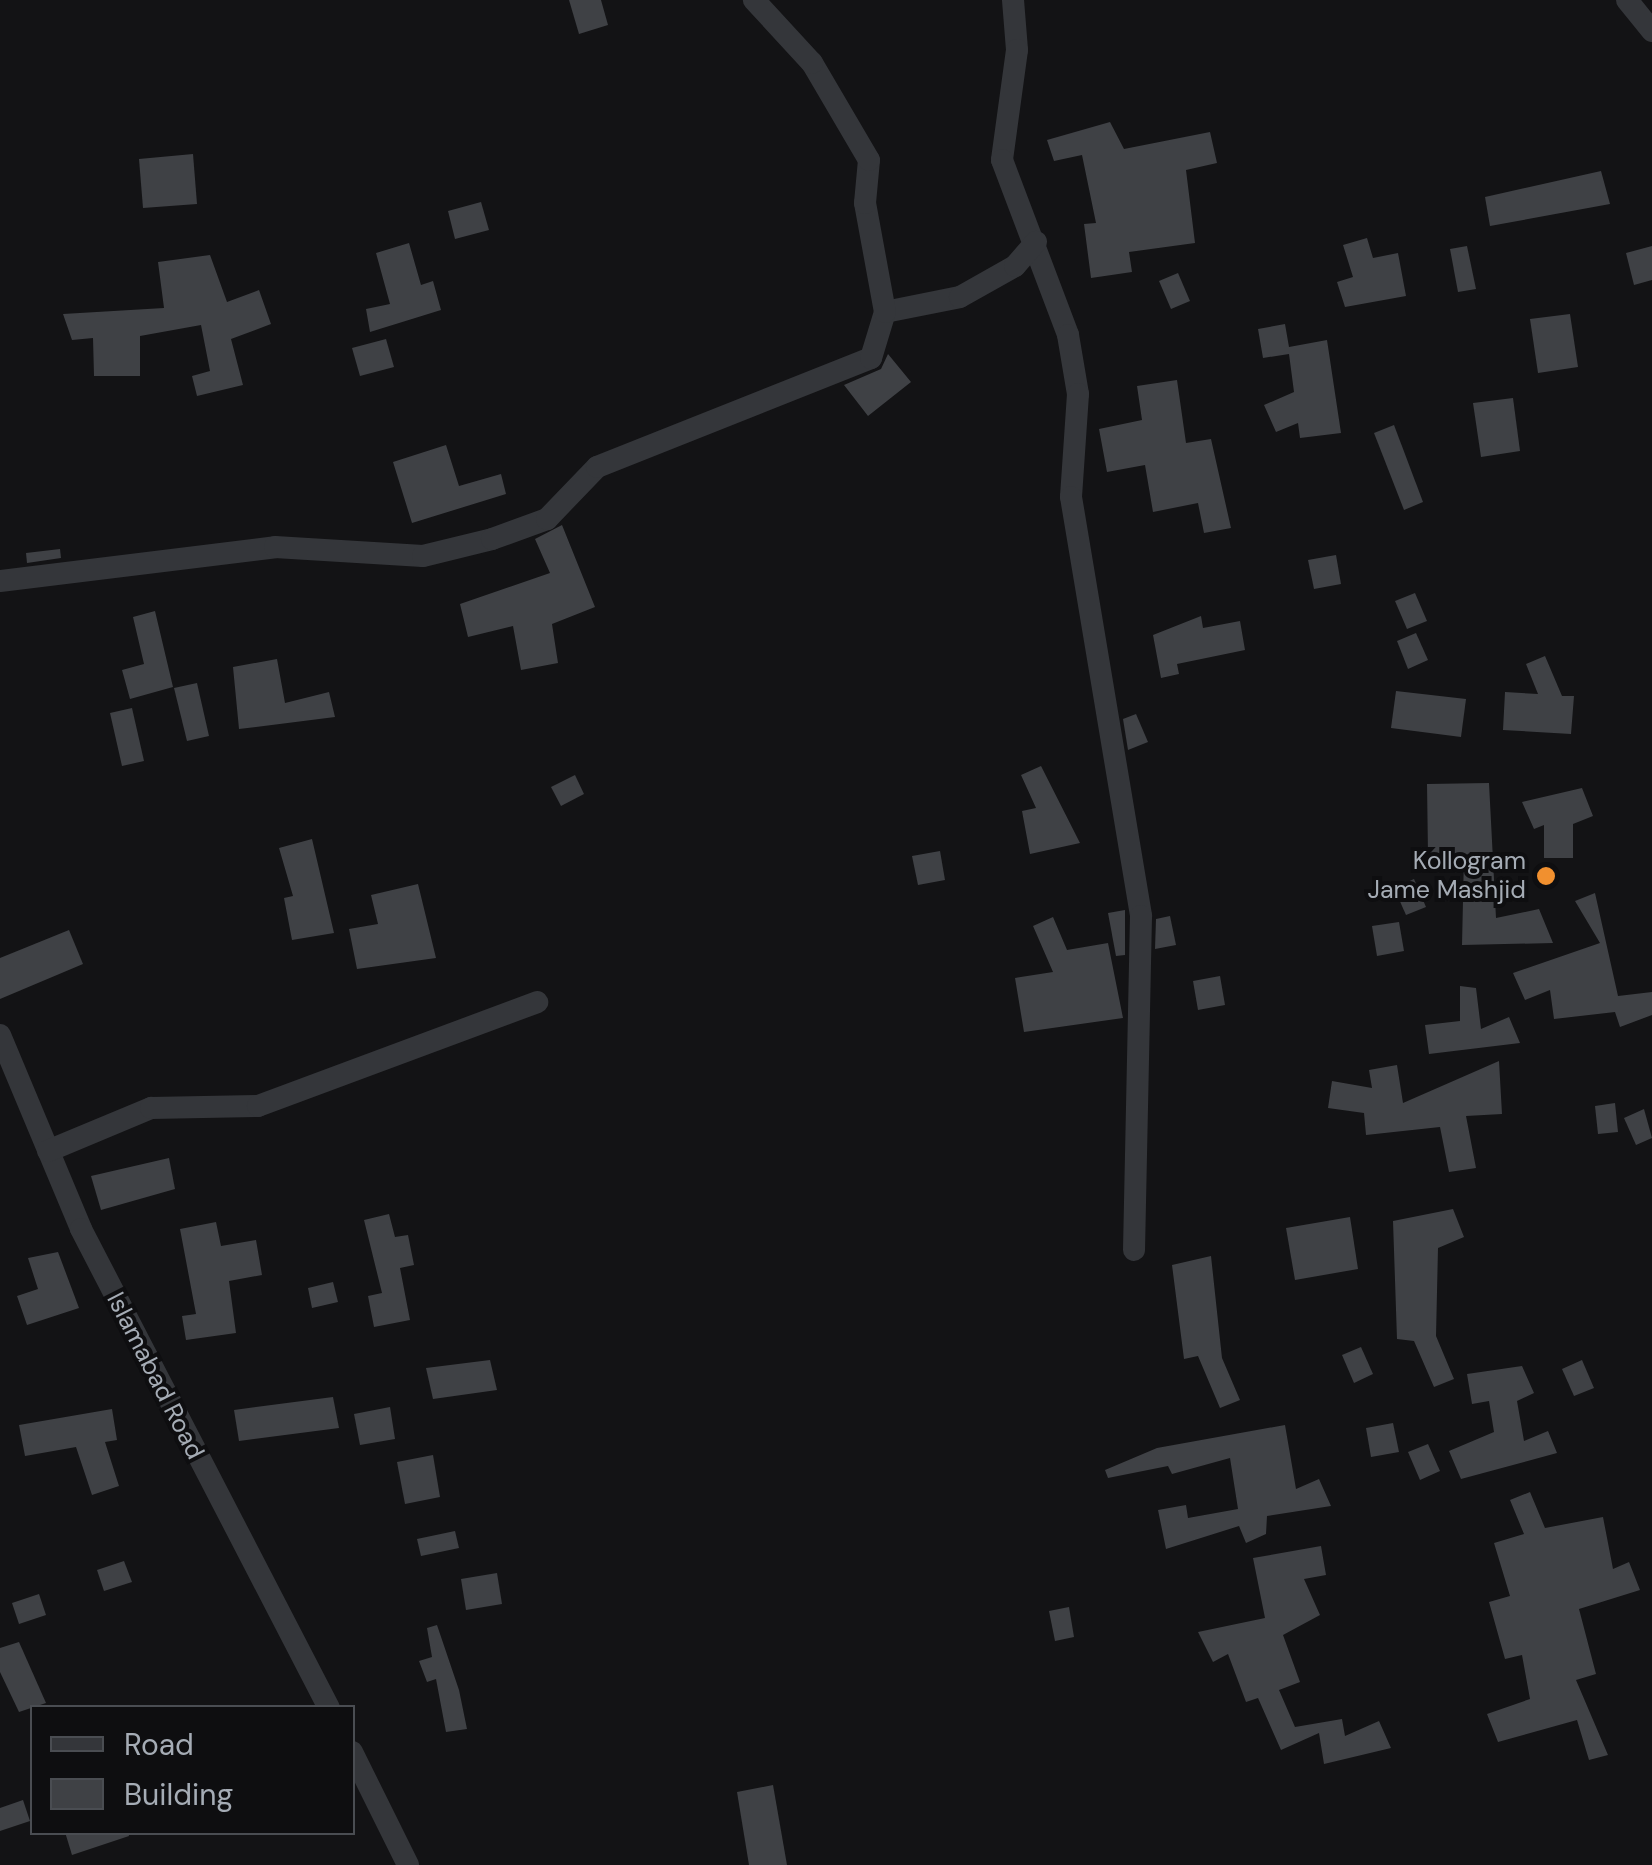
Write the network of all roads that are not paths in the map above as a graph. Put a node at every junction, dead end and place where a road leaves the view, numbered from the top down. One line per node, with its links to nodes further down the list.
1 (754, 0): 6 (street)
2 (1013, 0): 5 (street)
3 (1627, 0): 4 (street)
4 (1652, 30)
5 (1036, 242): 6 (street); 11 (street)
6 (884, 312): 7 (street)
7 (0, 580)
8 (537, 1002): 10 (street)
9 (0, 1036): 10 (street, Islamabad Road)
10 (48, 1151): 12 (street, Islamabad Road)
11 (1134, 1250)
12 (327, 1705)
13 (355, 1758): 14 (street)
14 (408, 1865)

